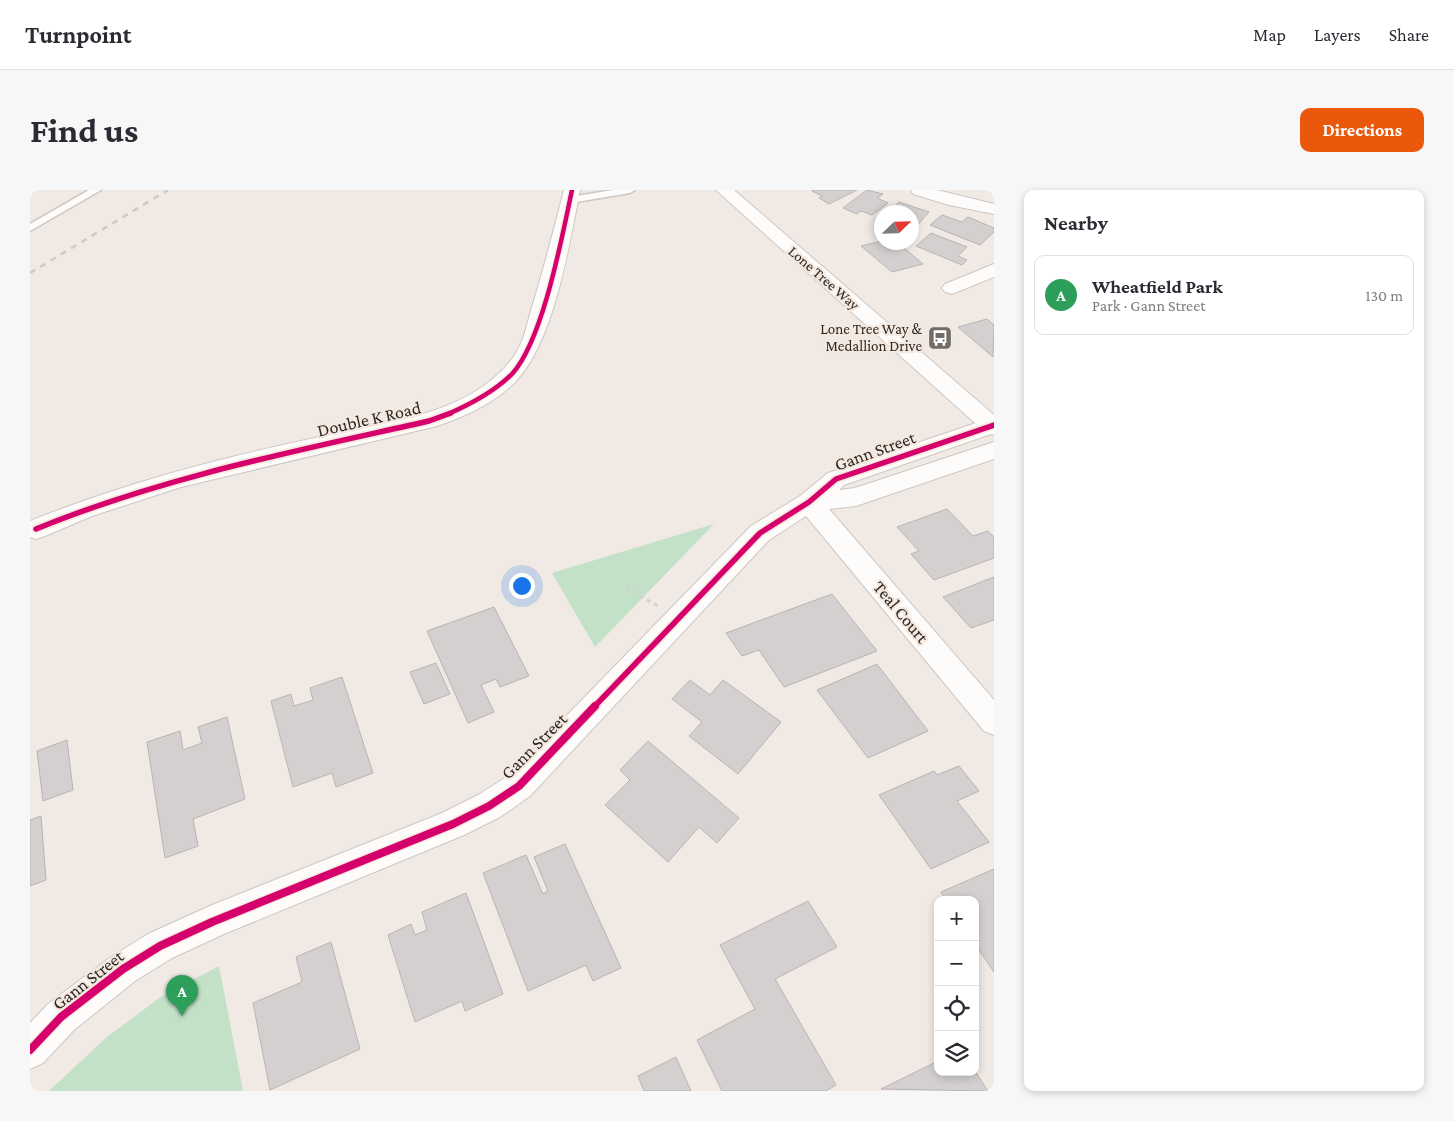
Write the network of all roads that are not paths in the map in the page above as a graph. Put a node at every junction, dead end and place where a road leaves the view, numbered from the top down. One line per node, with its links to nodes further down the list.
1 (96, 190): 7 (lane)
2 (630, 190): 5 (lane)
3 (724, 190): 10 (street, Lone Tree Way)
4 (919, 190): 6 (street)
5 (571, 195): 13 (street, Double K Road)
6 (994, 209)
7 (30, 228)
8 (994, 270): 9 (street)
9 (952, 288)
10 (994, 428): 12 (street, Gann Street)
11 (994, 450): 12 (street, Gann Street)
12 (809, 502): 14 (street, Teal Court); 15 (street, Gann Street)
13 (36, 529)
14 (994, 722)
15 (30, 1050)

